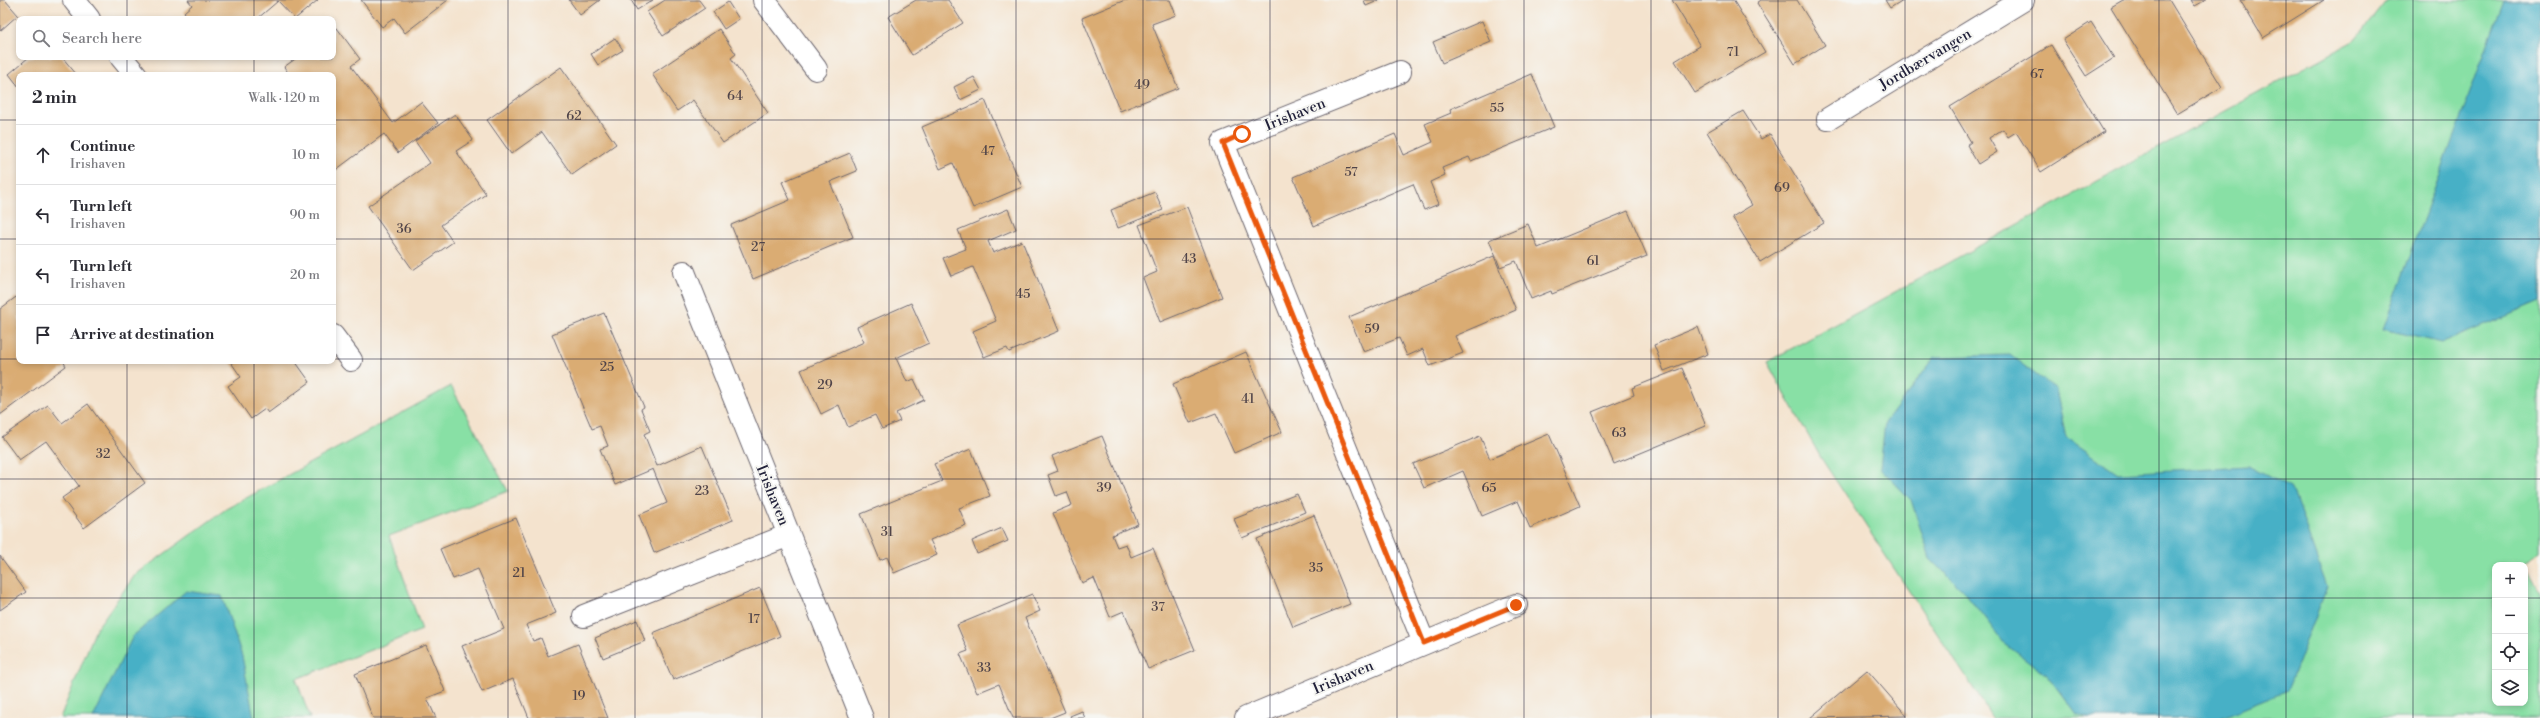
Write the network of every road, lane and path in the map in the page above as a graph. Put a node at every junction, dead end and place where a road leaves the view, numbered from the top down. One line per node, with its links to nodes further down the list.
1 (74, 0): 4 (street)
2 (764, 0): 6 (street)
3 (2023, 0): 9 (street, Jordbærvangen)
4 (87, 16)
5 (124, 60): 7 (street)
6 (816, 69)
7 (134, 72)
8 (1400, 72): 16 (street, Irishaven)
9 (1828, 119)
10 (684, 272): 13 (street, Irishaven)
11 (336, 340): 12 (street)
12 (351, 360)
13 (789, 535): 15 (street); 18 (street, Irishaven)
14 (1516, 605): 16 (street, Irishaven)
15 (584, 616)
16 (1424, 643): 17 (street, Irishaven)
17 (1258, 716)
18 (862, 718)

